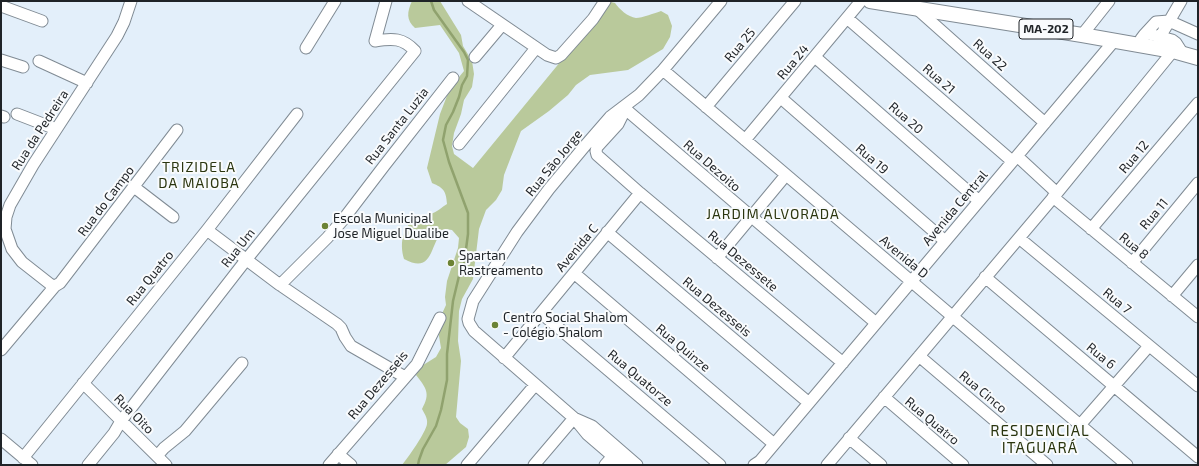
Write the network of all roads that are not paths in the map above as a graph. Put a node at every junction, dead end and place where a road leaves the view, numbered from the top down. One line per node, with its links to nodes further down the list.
1 (131, 1): 35 (street, Rua da Pedreira)
2 (335, 1): 24 (street)
3 (386, 1): 62 (street, Rua Um)
4 (468, 1): 18 (street)
5 (605, 1): 25 (street)
6 (720, 1): 33 (street, Rua São Jorge)
7 (795, 1): 39 (street, Rua 25)
8 (861, 1): 15 (street, Rua 24)
9 (870, 1): 12 (main road, MA-202)
10 (1110, 1): 20 (street)
11 (1181, 1): 17 (street)
12 (889, 3): 14 (main road, MA-202)
13 (1, 6): 16 (street)
14 (917, 9): 20 (main road, MA-202); 42 (street, Rua 22)
15 (847, 18): 28 (street, Rua 24); 47 (street, Rua 21)
16 (42, 21)
17 (1170, 21): 19 (street); 21 (street); 22 (street)
18 (502, 25): 25 (street); 27 (street)
19 (1198, 34)
20 (1082, 36): 23 (main road, MA-202)
21 (1160, 37): 22 (street); 26 (street)
22 (1140, 40): 23 (main road, MA-202); 26 (main road, MA-202)
23 (1114, 41): 42 (street, Avenida Central)
24 (306, 48)
25 (536, 48): 46 (street)
26 (1178, 53): 29 (main road, MA-202); 52 (street)
27 (475, 57)
28 (815, 57): 36 (street, Rua 24); 53 (street, Rua 20)
29 (1198, 58)
30 (1, 60): 32 (street)
31 (39, 61): 35 (street)
32 (23, 67)
33 (663, 70): 38 (street, Rua São Jorge); 39 (street, Avenida D)
34 (453, 78): 68 (street, Rua Santa Luzia)
35 (87, 83): 43 (street, Rua da Pedreira)
36 (781, 98): 45 (street, Rua 24); 60 (street, Rua 19)
37 (1198, 103): 56 (street, Rua 12)
38 (623, 107): 51 (street, Rua Dezessete); 55 (street, Rua Dezoito); 79 (street, Rua São Jorge)
39 (706, 107): 45 (street, Avenida D)
40 (17, 114): 43 (street)
41 (297, 114): 57 (street, Rua Quatro)
42 (1045, 123): 47 (street, Avenida Central)
43 (56, 129): 69 (street, Rua da Pedreira)
44 (177, 130): 50 (street, Rua do Campo)
45 (745, 140): 48 (street, Avenida D)
46 (459, 144)
47 (1015, 159): 52 (street, Rua 8); 53 (street, Avenida Central)
48 (786, 175): 55 (street); 67 (street, Avenida D)
49 (1198, 183): 63 (street, Rua 11)
50 (134, 187): 54 (street); 69 (street, Rua do Campo)
51 (640, 193): 58 (street, Avenida C); 61 (street, Rua Dezessete)
52 (1055, 195): 56 (street, Rua 8); 59 (street)
53 (979, 201): 60 (street, Avenida Central)
54 (172, 217)
55 (751, 217): 61 (street); 75 (street, Rua Dezoito)
56 (1091, 229): 63 (street, Rua 8)
57 (206, 230): 62 (street); 83 (street, Rua Quatro)
58 (608, 232): 65 (street, Avenida C); 88 (street, Rua Dezesseis)
59 (1018, 238): 66 (street); 76 (street, Rua 7)
60 (945, 241): 67 (street, Avenida Central)
61 (717, 258): 81 (street, Rua Dezessete)
62 (246, 260): 68 (street); 90 (street, Rua Um)
63 (1132, 262): 70 (street, Rua 8)
64 (1198, 265): 70 (street)
65 (574, 273): 71 (street, Avenida C); 94 (street, Rua Quinze)
66 (985, 277): 72 (street); 85 (street, Rua 6)
67 (911, 281): 72 (street, Avenida D); 75 (street, Avenida Central)
68 (280, 285): 82 (street)
69 (55, 286): 77 (street, Rua do Campo)
70 (1172, 296): 73 (street, Rua 8)
71 (541, 313): 79 (street, Avenida C); 110 (street, Rua Quatorze)
72 (952, 316): 78 (street); 91 (street, Avenida D)
73 (1198, 316)
74 (440, 318): 82 (street, Rua Dezesseis)
75 (876, 323): 81 (street, Avenida Central)
76 (1150, 346): 85 (street); 86 (street, Rua 7)
77 (1, 350)
78 (919, 356): 87 (street); 115 (street, Rua Cinco)
79 (504, 358): 84 (street)
80 (242, 363): 96 (street)
81 (842, 363): 88 (street, Avenida Central)
82 (405, 377): 95 (street, Rua Dezesseis)
83 (83, 383): 90 (street, Rua Oito); 100 (street, Rua Quatro)
84 (535, 384): 89 (street); 105 (street)
85 (1115, 386): 91 (street); 98 (street, Rua 6)
86 (1198, 386)
87 (884, 397): 92 (street); 114 (street, Rua Quatro)
88 (809, 402): 94 (street, Avenida Central)
89 (574, 418): 97 (street); 106 (street); 109 (street)
90 (121, 421): 96 (street, Rua Oito); 101 (street, Rua Um)
91 (1080, 425): 99 (street, Avenida D)
92 (849, 438): 112 (street); 113 (street)
93 (1, 439): 100 (street)
94 (774, 444): 111 (street, Avenida Central)
95 (338, 454): 103 (street, Rua Dezesseis); 104 (street)
96 (157, 456): 102 (street, Rua Oito)
97 (612, 456): 107 (street); 108 (street)
98 (1198, 457)
99 (1115, 461): 116 (street, Avenida D)
100 (28, 462)
101 (88, 465)
102 (166, 465)
103 (329, 465)
104 (351, 465)
105 (467, 465)
106 (534, 465)
107 (605, 465)
108 (623, 465)
109 (637, 465)
110 (720, 465)
111 (754, 465)
112 (826, 465)
113 (881, 465)
114 (963, 465)
115 (1047, 465)
116 (1127, 465)

